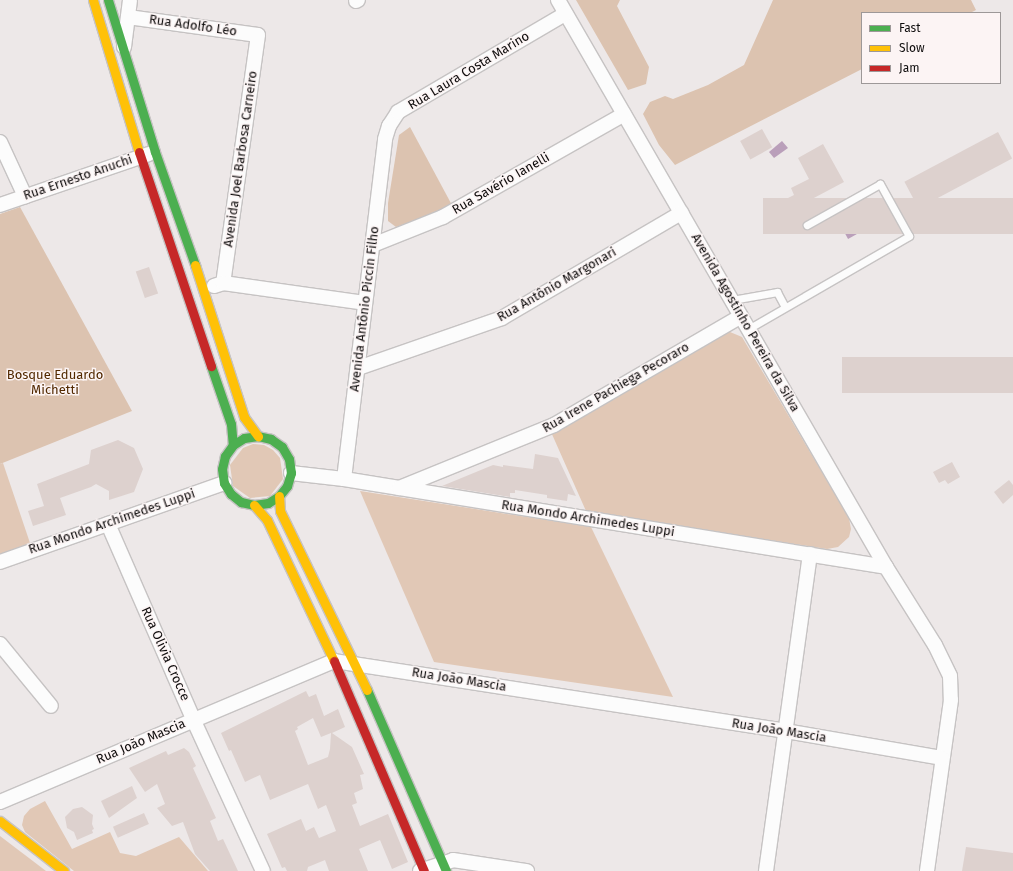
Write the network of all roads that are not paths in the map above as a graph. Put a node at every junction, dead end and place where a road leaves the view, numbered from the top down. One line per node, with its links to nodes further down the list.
1 (93, 0): 13 (street)
2 (108, 0): 8 (street)
3 (130, 0): 6 (street)
4 (558, 0): 5 (street, Avenida Agostinho Pereira da Silva)
5 (565, 14): 9 (street, Avenida Agostinho Pereira da Silva); 10 (street, Rua Laura Costa Marino)
6 (128, 17): 7 (street, Rua Adolfo Léo); 8 (street)
7 (258, 35): 19 (street, Avenida Joel Barbosa Carneiro)
8 (124, 49): 12 (street)
9 (624, 114): 16 (street, Avenida Agostinho Pereira da Silva); 18 (street, Rua Savério Ianelli)
10 (385, 140): 18 (street, Avenida Antônio Piccin Filho)
11 (0, 142): 14 (street)
12 (155, 152): 13 (street, Rua Ernesto Anuchi); 20 (street)
13 (140, 156): 14 (street, Rua Ernesto Anuchi); 28 (street)
14 (25, 196): 15 (street, Rua Ernesto Anuchi)
15 (0, 205)
16 (681, 213): 21 (street, Avenida Agostinho Pereira da Silva); 26 (street, Rua Antônio Margonari)
17 (807, 225): 23 (lane)
18 (373, 245): 22 (street, Avenida Antônio Piccin Filho)
19 (223, 283): 20 (street); 22 (street)
20 (204, 290): 27 (street)
21 (732, 300): 23 (lane); 24 (street, Avenida Agostinho Pereira da Silva)
22 (365, 303): 26 (street, Avenida Antônio Piccin Filho)
23 (785, 308): 25 (lane)
24 (741, 316): 25 (street, Avenida Agostinho Pereira da Silva); 32 (street, Rua Irene Pachiega Pecoraro)
25 (748, 329): 38 (street, Avenida Agostinho Pereira da Silva)
26 (358, 368): 30 (street, Avenida Antônio Piccin Filho)
27 (258, 436): 28 (street); 29 (street)
28 (233, 445): 31 (street)
29 (291, 473): 30 (street, Rua Mondo Archimedes Luppi); 33 (street)
30 (344, 479): 32 (street, Rua Mondo Archimedes Luppi)
31 (224, 483): 34 (street); 35 (street, Rua Mondo Archimedes Luppi)
32 (399, 488): 36 (street, Rua Mondo Archimedes Luppi)
33 (279, 496): 34 (street); 41 (street)
34 (254, 505): 40 (street)
35 (108, 524): 37 (street, Rua Mondo Archimedes Luppi); 43 (street, Rua Olivia Crocce)
36 (810, 554): 38 (street, Rua Mondo Archimedes Luppi); 44 (street)
37 (0, 562)
38 (886, 567): 45 (street, Avenida Agostinho Pereira da Silva)
39 (0, 644): 42 (street)
40 (334, 661): 41 (street, Rua João Mascia); 43 (street, Rua João Mascia); 49 (street)
41 (355, 664): 44 (street, Rua João Mascia); 48 (street)
42 (51, 706)
43 (193, 720): 46 (street, Rua João Mascia); 51 (street, Rua Olivia Crocce)
44 (786, 731): 45 (street, Rua João Mascia); 53 (street)
45 (942, 758): 54 (street, Avenida Agostinho Pereira da Silva)
46 (0, 802)
47 (0, 821): 50 (street)
48 (444, 867): 49 (street); 52 (street)
49 (422, 870)
50 (64, 871)
51 (263, 871)
52 (527, 871)
53 (766, 871)
54 (927, 871)

